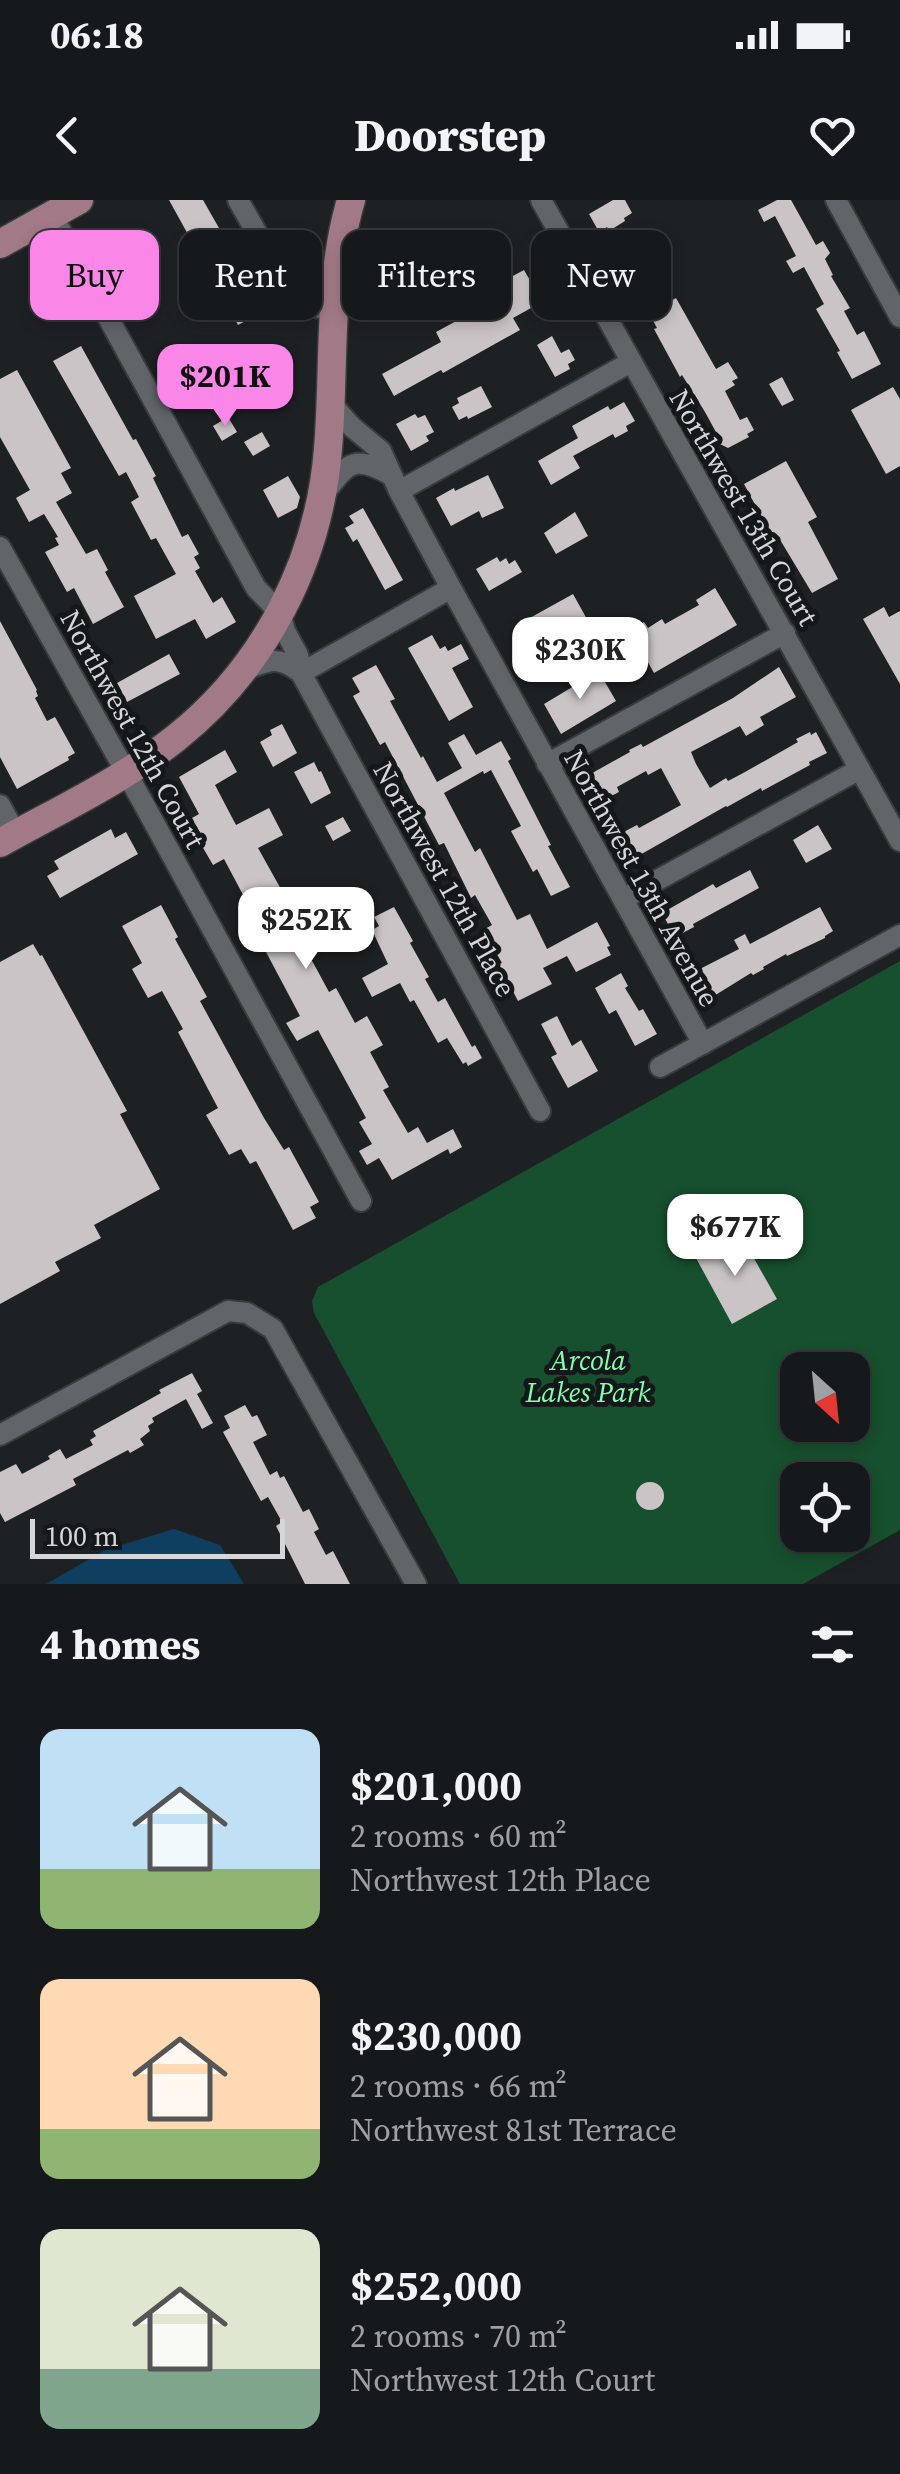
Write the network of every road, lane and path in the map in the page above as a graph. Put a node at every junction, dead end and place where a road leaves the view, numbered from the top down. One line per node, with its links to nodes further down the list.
1 (79, 200): 6 (main road)
2 (238, 200): 8 (street)
3 (351, 200): 8 (main road)
4 (541, 200): 10 (street, Northwest 13th Court)
5 (836, 200): 9 (street)
6 (52, 215): 7 (main road); 16 (street, Northwest 12th Place)
7 (0, 244)
8 (333, 310): 11 (main road)
9 (900, 317)
10 (630, 362): 12 (street); 17 (street, Northwest 13th Court)
11 (330, 402): 12 (street, Northwest 13th Avenue); 13 (main road)
12 (395, 483): 13 (street); 15 (street, Northwest 13th Avenue)
13 (321, 498): 16 (main road)
14 (0, 548): 22 (street, Northwest 12th Court)
15 (450, 588): 19 (street); 20 (street, Northwest 13th Avenue)
16 (280, 613): 18 (main road); 19 (street, Northwest 12th Place)
17 (785, 634): 20 (street); 21 (street, Northwest 13th Court)
18 (243, 670): 19 (street); 22 (main road)
19 (302, 673): 30 (street, Northwest 12th Place)
20 (548, 764): 26 (street, Northwest 13th Avenue)
21 (860, 769): 25 (street, Northwest 13th Court); 26 (street)
22 (125, 772): 24 (main road); 31 (street, Northwest 12th Court)
23 (0, 806): 24 (street)
24 (8, 838)
25 (900, 840)
26 (623, 899): 28 (street, Northwest 13th Avenue)
27 (900, 936): 28 (street)
28 (703, 1044): 29 (street)
29 (660, 1067)
30 (540, 1112)
31 (360, 1201)
32 (0, 1435): 33 (street)
33 (416, 1584)

